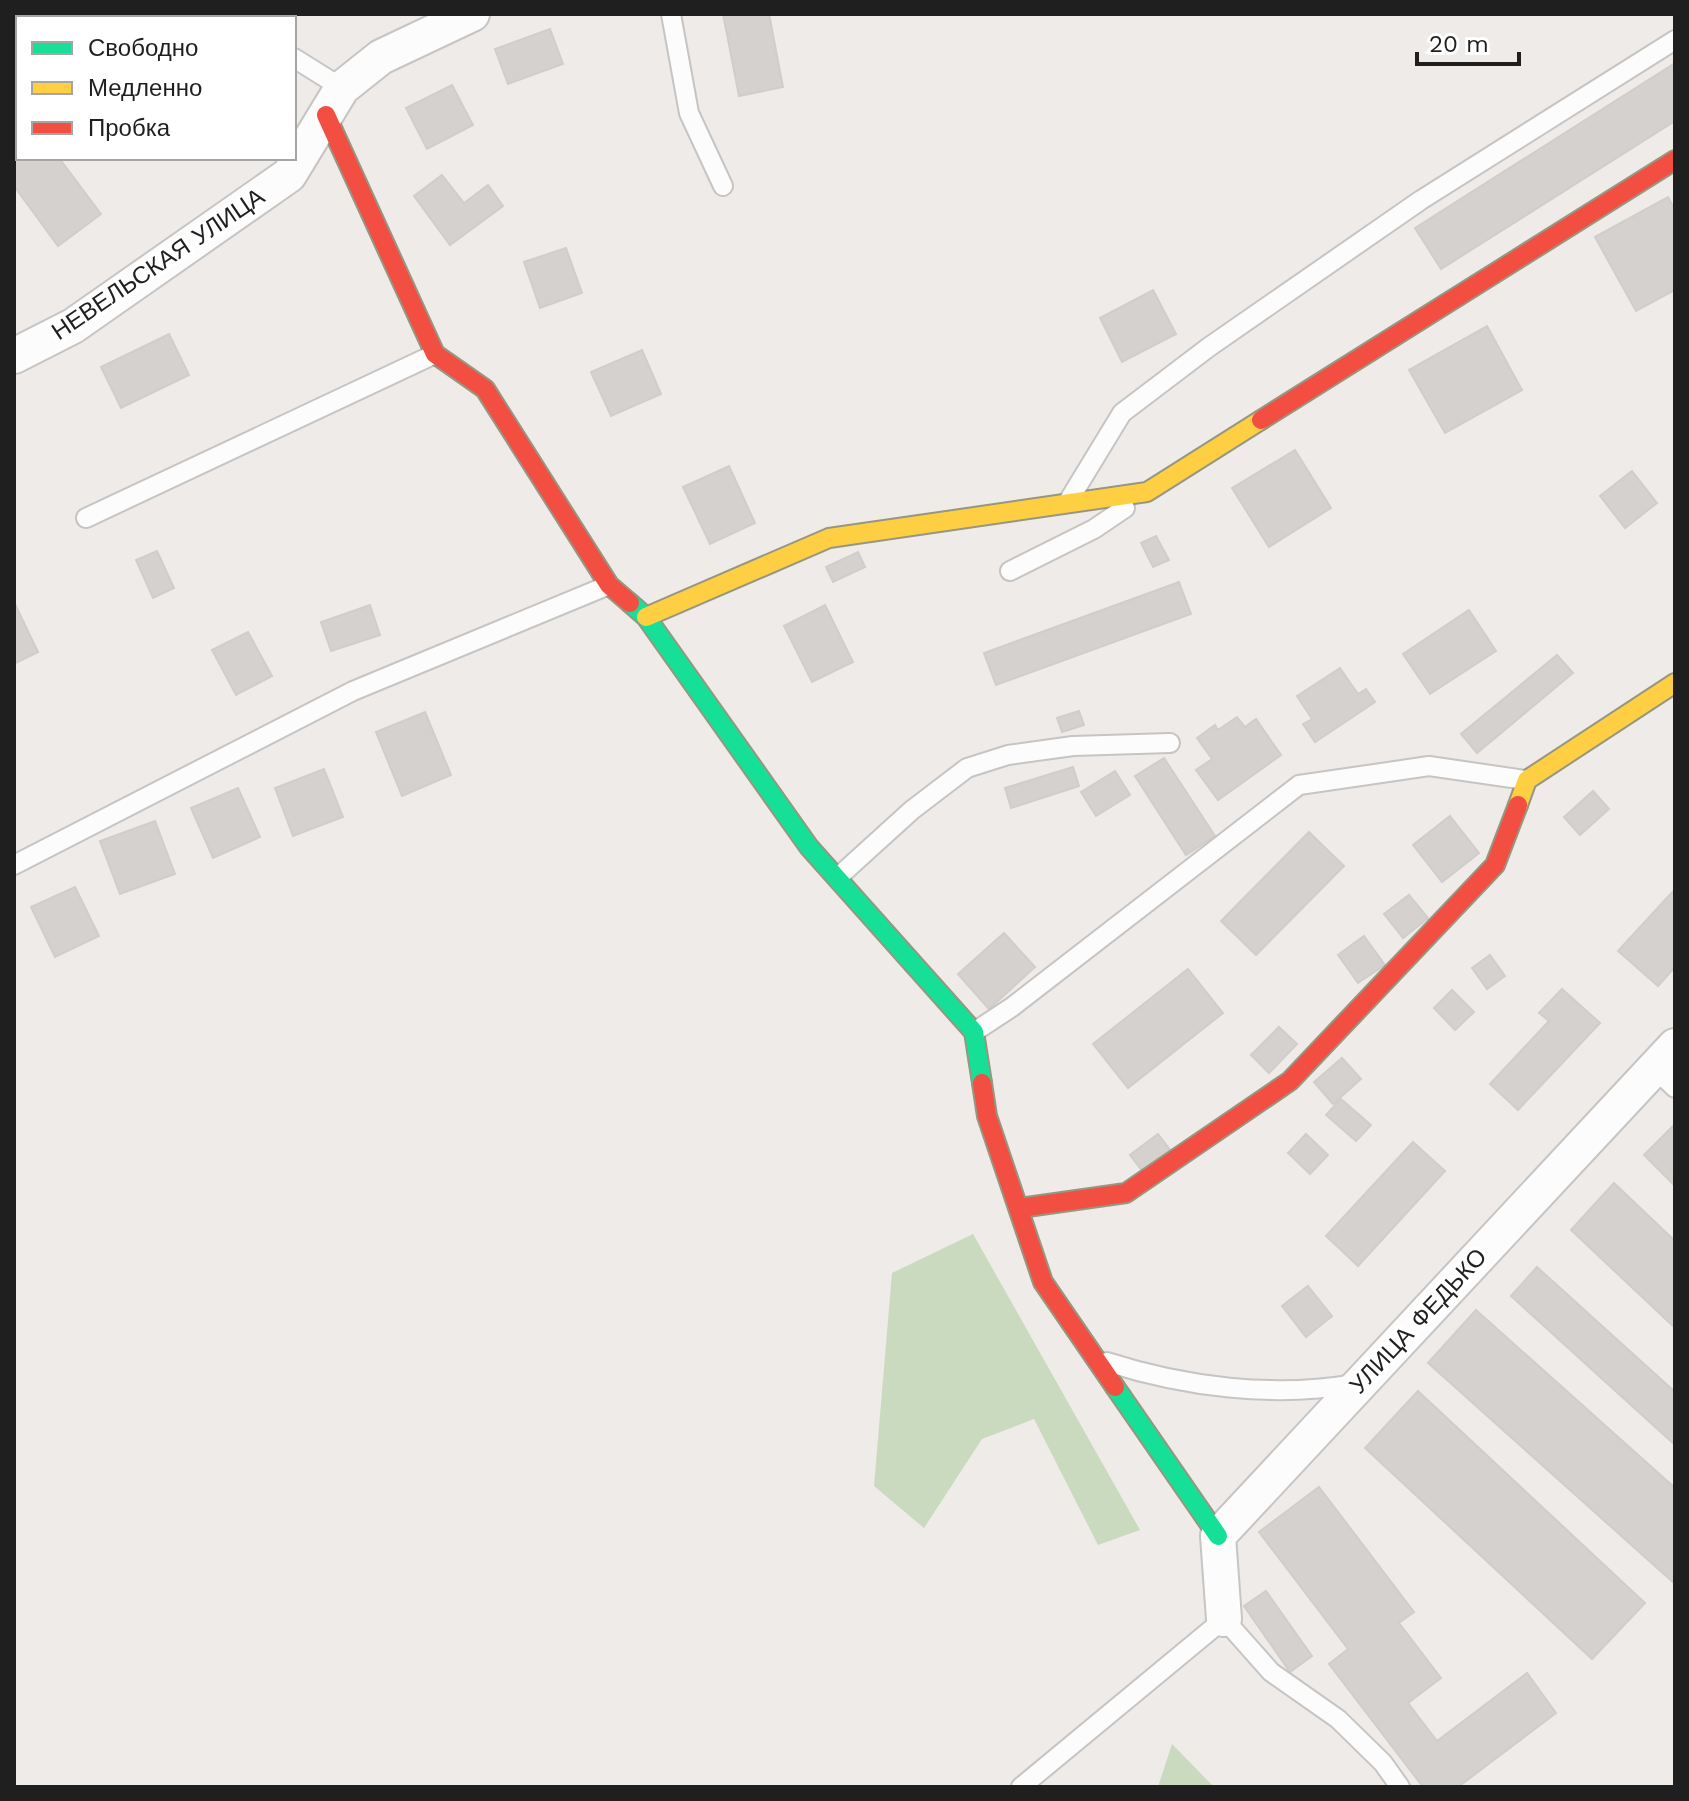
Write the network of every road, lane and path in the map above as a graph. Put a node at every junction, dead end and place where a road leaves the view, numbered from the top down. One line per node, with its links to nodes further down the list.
1 (472, 14): 5 (street, НЕВЕЛЬСКАЯ УЛИЦА)
2 (671, 14): 7 (lane)
3 (1675, 40): 11 (lane)
4 (296, 60): 5 (lane)
5 (334, 102): 8 (street); 9 (street, НЕВЕЛЬСКАЯ УЛИЦА)
6 (1675, 160): 10 (street)
7 (723, 186)
8 (435, 354): 12 (lane); 14 (street)
9 (14, 356)
10 (1147, 492): 11 (street); 13 (lane)
11 (1065, 505): 15 (street)
12 (86, 518)
13 (1010, 571)
14 (609, 585): 15 (street); 19 (lane)
15 (646, 617): 20 (street)
16 (1675, 683): 18 (street)
17 (1170, 743): 20 (lane)
18 (1527, 780): 21 (lane); 23 (street)
19 (14, 865)
20 (837, 878): 21 (street)
21 (974, 1032): 23 (street)
22 (1668, 1067): 25 (street, УЛИЦА ФЕДЬКО)
23 (1020, 1208): 24 (street)
24 (1096, 1358): 25 (lane); 26 (street)
25 (1361, 1383): 26 (street, УЛИЦА ФЕДЬКО)
26 (1218, 1536): 27 (street)
27 (1224, 1619): 28 (lane); 29 (lane)
28 (1021, 1787)
29 (1400, 1787)

